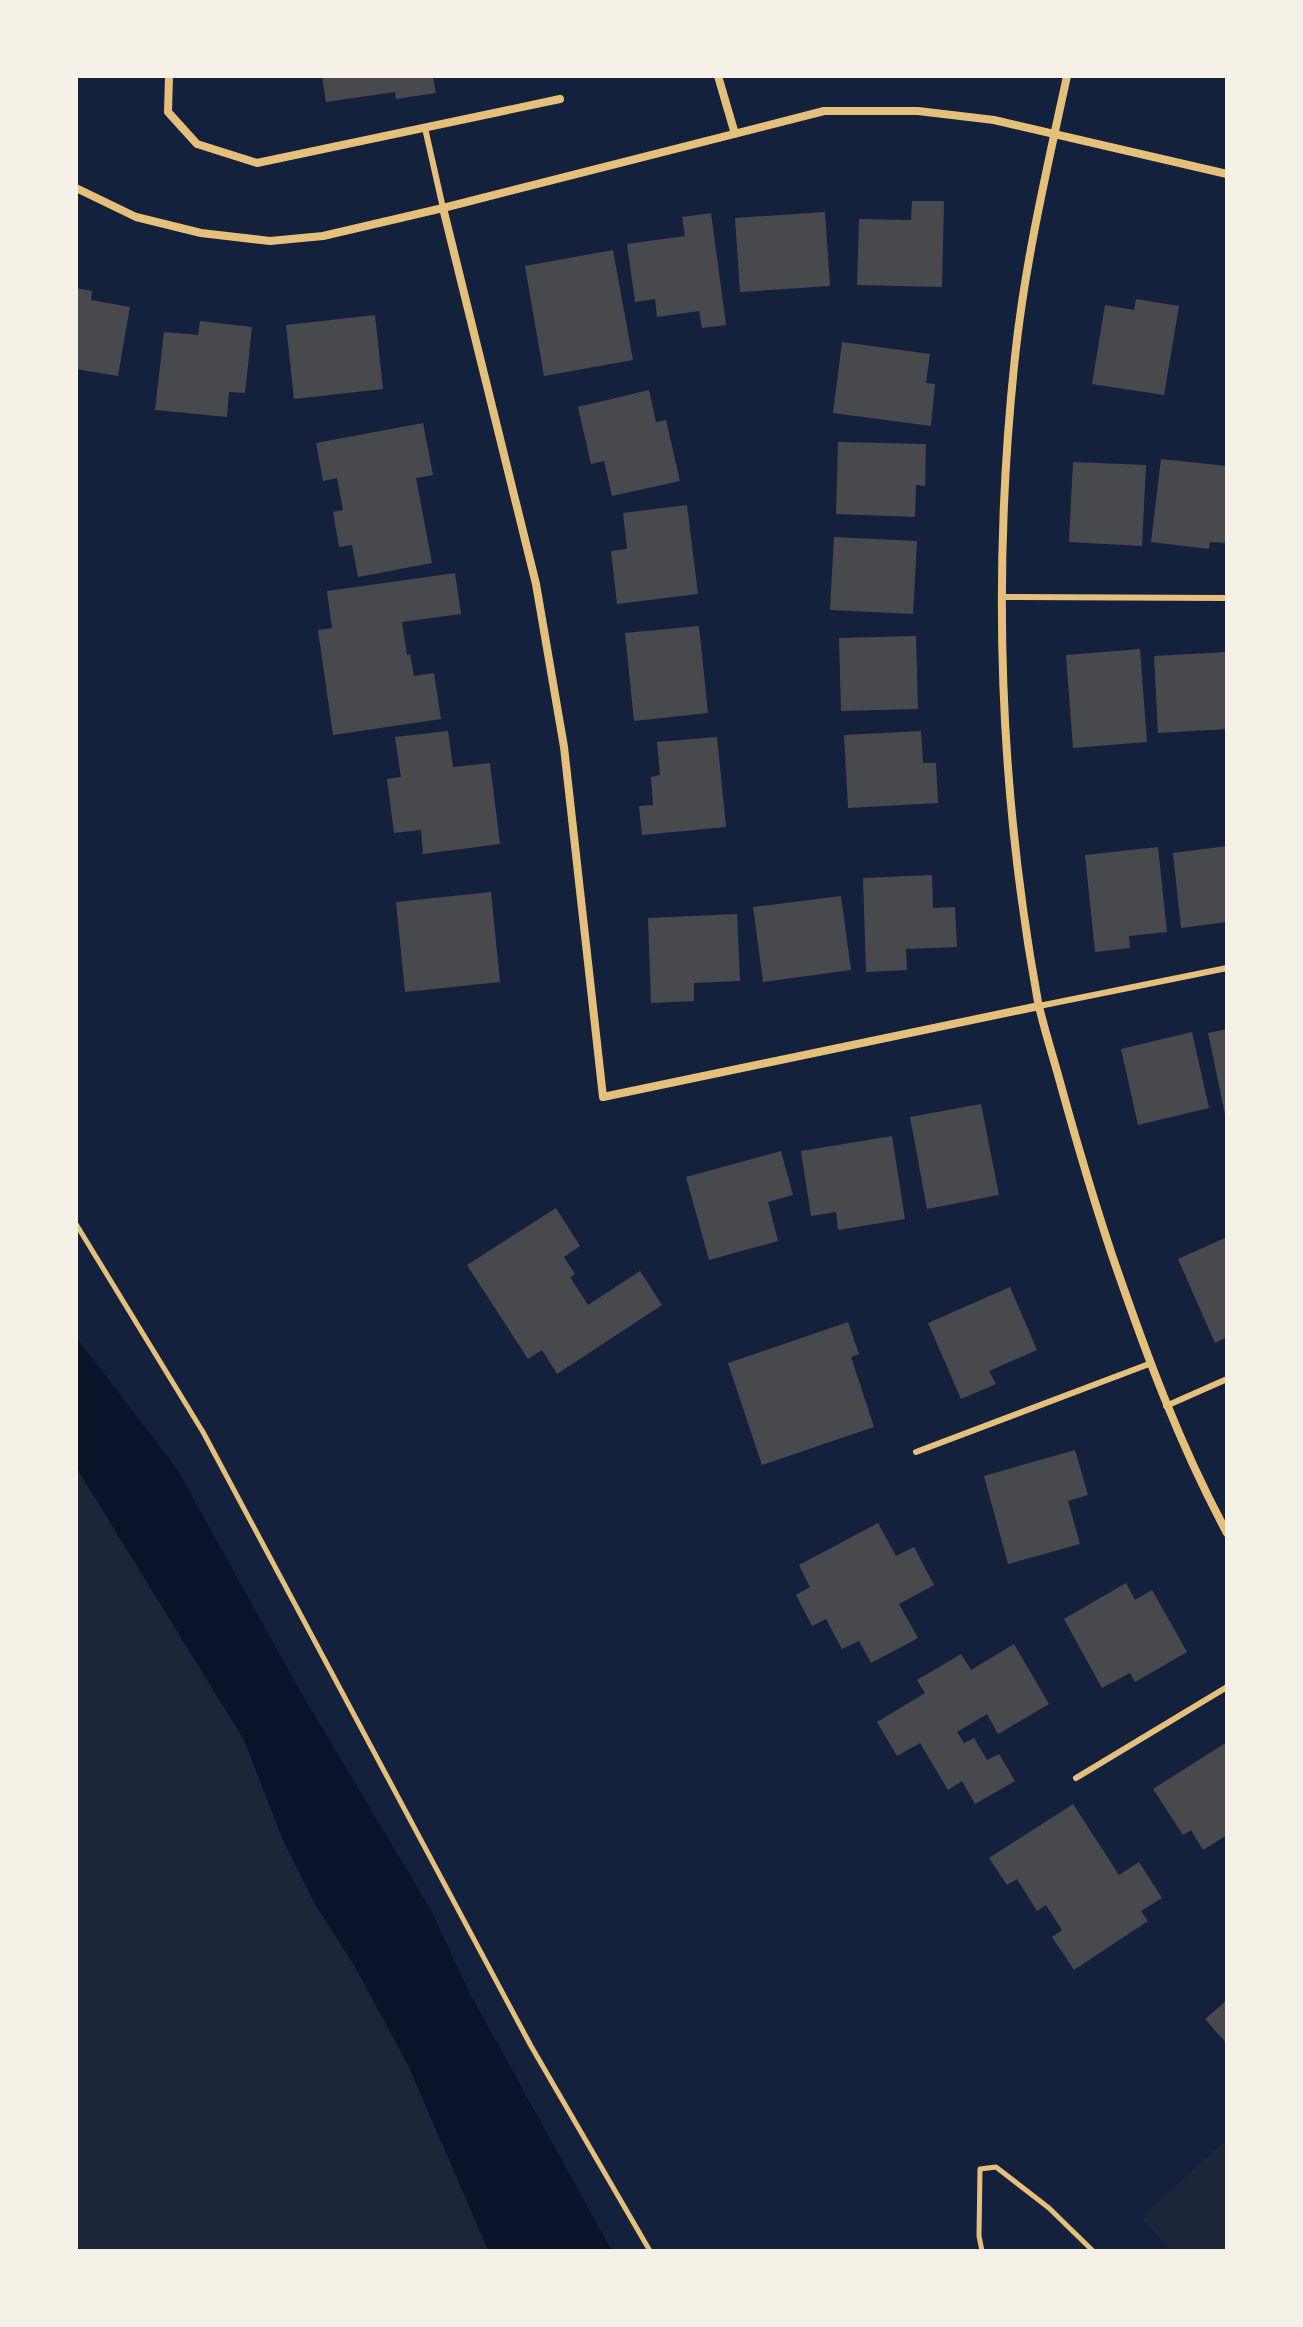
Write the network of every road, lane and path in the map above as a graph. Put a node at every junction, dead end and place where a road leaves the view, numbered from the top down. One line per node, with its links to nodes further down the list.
1 (169, 76): 5 (street)
2 (718, 76): 7 (street)
3 (1067, 76): 6 (street)
4 (560, 99): 5 (street)
5 (425, 128): 10 (lane)
6 (1055, 132): 7 (street); 8 (street); 11 (street)
7 (735, 134): 10 (street)
8 (1227, 174)
9 (76, 188): 10 (street)
10 (443, 208): 14 (street)
11 (1001, 597): 12 (lane); 14 (street)
12 (1227, 598)
13 (1227, 968): 14 (lane)
14 (1039, 1006): 16 (street)
15 (76, 1224): 23 (path)
16 (1149, 1364): 18 (street); 19 (lane)
17 (1227, 1379): 18 (lane)
18 (1166, 1406): 20 (street)
19 (916, 1452)
20 (1227, 1533)
21 (1227, 1687): 22 (lane)
22 (1076, 1778)
23 (650, 2251)
24 (982, 2251): 25 (path)
25 (1093, 2251)

